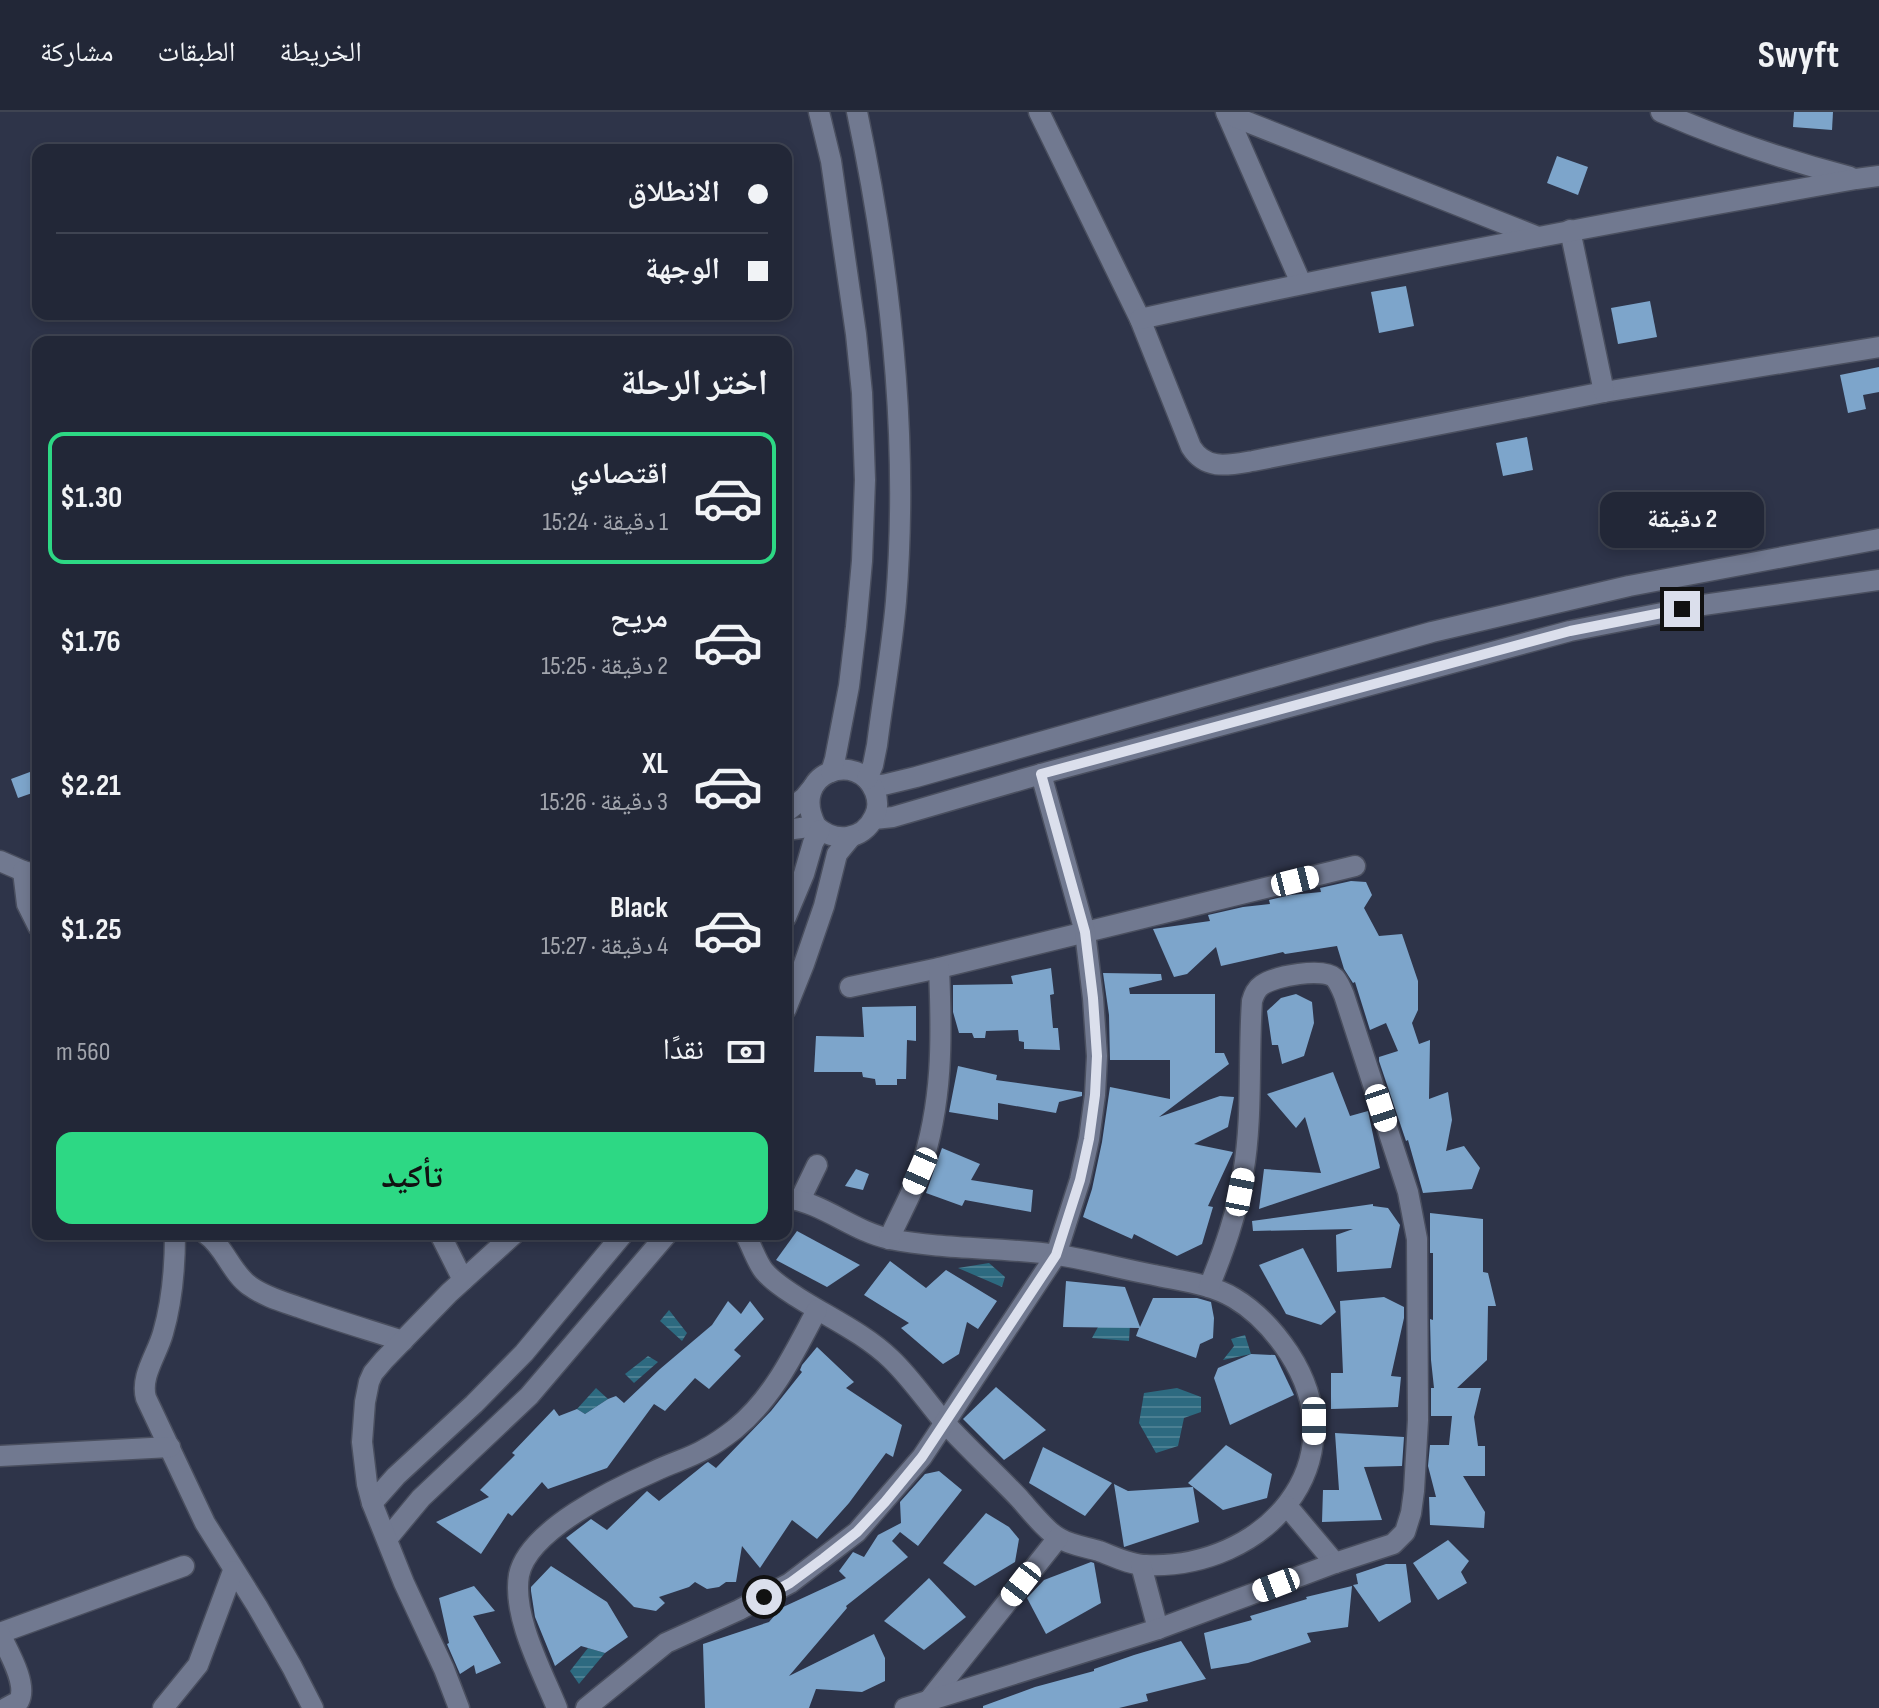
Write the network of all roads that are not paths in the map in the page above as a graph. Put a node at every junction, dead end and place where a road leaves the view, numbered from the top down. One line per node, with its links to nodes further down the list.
1 (819, 112): 16 (street)
2 (857, 112): 18 (street)
3 (1039, 112): 11 (street)
4 (1661, 112): 7 (street)
5 (1227, 113): 9 (street); 10 (street)
6 (1879, 176): 7 (street)
7 (1856, 179): 8 (street)
8 (1570, 230): 9 (street); 13 (street)
9 (1538, 237): 10 (street)
10 (1301, 283): 11 (street)
11 (1140, 319): 13 (street)
12 (1879, 347): 13 (street)
13 (1604, 392)
14 (1879, 539): 18 (street)
15 (1879, 580): 17 (street)
16 (831, 772): 18 (street); 19 (street)
17 (1041, 774): 21 (street); 30 (street)
18 (869, 782): 21 (street)
19 (813, 787): 20 (street); 22 (street)
20 (792, 807)
21 (874, 819): 24 (street)
22 (818, 828): 23 (street); 24 (street); 28 (street)
23 (792, 830)
24 (851, 837): 33 (street)
25 (0, 861): 27 (street)
26 (1355, 866): 30 (street)
27 (30, 873): 29 (street)
28 (792, 903)
29 (32, 914)
30 (1085, 932): 31 (street); 44 (street)
31 (939, 968): 32 (street); 36 (street)
32 (850, 987)
33 (792, 994)
34 (817, 1165): 35 (street)
35 (793, 1199): 36 (street)
36 (889, 1239): 44 (street)
37 (175, 1240): 50 (street)
38 (214, 1240): 48 (street)
39 (443, 1240): 45 (street)
40 (507, 1240): 45 (street)
41 (618, 1240): 52 (street)
42 (662, 1240): 55 (street)
43 (748, 1240): 47 (street)
44 (1056, 1255): 46 (street); 49 (street)
45 (463, 1280): 48 (street)
46 (1209, 1287): 53 (street); 56 (street)
47 (817, 1310): 49 (street); 67 (street)
48 (403, 1341): 52 (street)
49 (944, 1422): 54 (street); 68 (street)
50 (170, 1447): 51 (street); 59 (street)
51 (0, 1456)
52 (372, 1503): 55 (street)
53 (1287, 1506): 56 (street); 57 (street)
54 (1058, 1538): 57 (street); 62 (street)
55 (387, 1539): 66 (street)
56 (1335, 1563): 60 (street)
57 (1141, 1565): 60 (street)
58 (184, 1566): 61 (street)
59 (233, 1571): 64 (street); 65 (street)
60 (1158, 1629): 62 (street)
61 (0, 1634): 63 (street)
62 (930, 1699): 69 (street)
63 (6, 1708)
64 (163, 1708)
65 (313, 1708)
66 (459, 1708)
67 (557, 1708)
68 (586, 1708)
69 (905, 1708)

